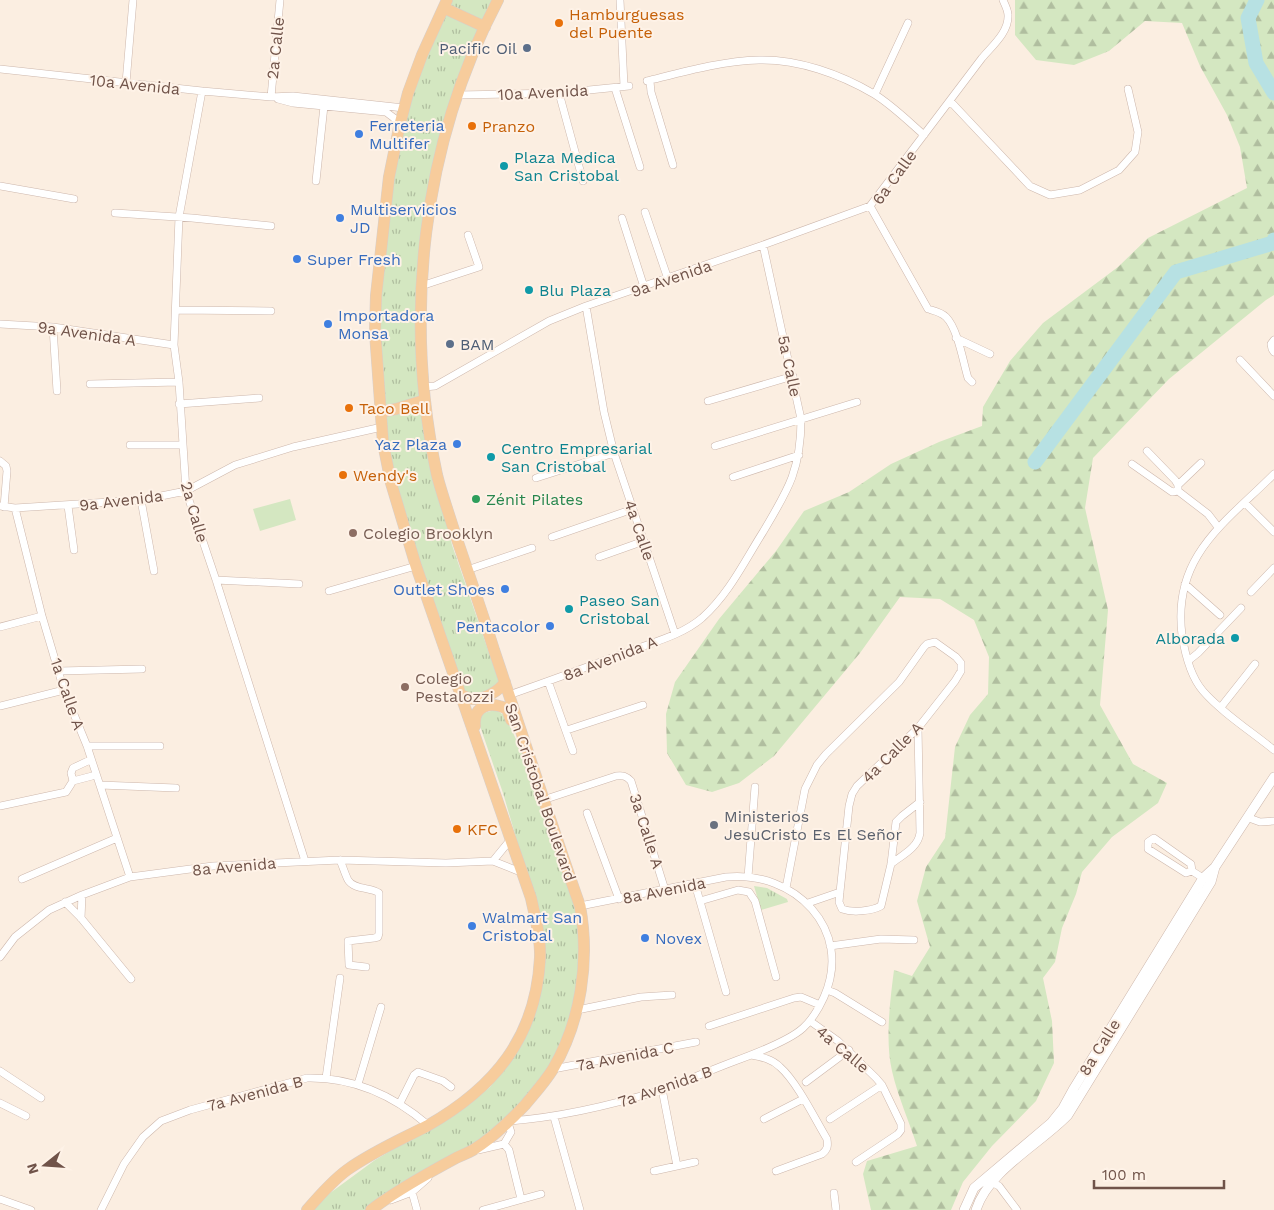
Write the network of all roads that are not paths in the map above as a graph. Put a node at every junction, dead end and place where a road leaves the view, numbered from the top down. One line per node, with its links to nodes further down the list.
1 (134, 0): 10 (street)
2 (280, 0): 17 (street, 2a Calle)
3 (498, 0): 8 (main road, San Cristobal Boulevard)
4 (620, 0): 11 (street, 10a Avenida)
5 (1004, 0): 18 (street, 6a Calle)
6 (446, 4): 8 (main road); 20 (main road)
7 (908, 23): 15 (street)
8 (485, 27): 16 (main road, San Cristobal Boulevard)
9 (0, 69): 10 (street, 10a Avenida)
10 (126, 83): 13 (street, 10a Avenida)
11 (615, 88): 14 (street, 10a Avenida); 24 (street)
12 (1128, 89): 18 (street)
13 (202, 91): 17 (street, 10a Avenida); 32 (street, 2a Calle)
14 (560, 93): 16 (street, 10a Avenida); 26 (street)
15 (874, 94): 22 (street); 23 (street)
16 (458, 95): 38 (main road, San Cristobal Boulevard)
17 (271, 97): 19 (street, 10a Avenida); 20 (street, 10a Avenida)
18 (950, 102): 22 (street, 6a Calle)
19 (324, 106): 21 (street, 10a Avenida); 25 (street)
20 (404, 108): 21 (main road)
21 (399, 128): 63 (main road)
22 (924, 135): 29 (street, 6a Calle)
23 (673, 165)
24 (640, 167)
25 (316, 181)
26 (583, 181)
27 (0, 186): 28 (street)
28 (74, 199)
29 (870, 206): 36 (street, 9a Avenida); 45 (street, 6a Calle)
30 (645, 212): 37 (street)
31 (115, 213): 32 (street)
32 (179, 217): 34 (street); 41 (street, 2a Calle)
33 (622, 218): 39 (street)
34 (271, 226)
35 (468, 235): 38 (street)
36 (763, 246): 37 (street, 9a Avenida); 51 (street, 5a Calle)
37 (668, 279): 39 (street, 9a Avenida)
38 (421, 286): 55 (main road, San Cristobal Boulevard)
39 (644, 287): 40 (street, 9a Avenida)
40 (586, 306): 55 (street, 9a Avenida); 70 (street, 4a Calle)
41 (176, 310): 42 (street); 47 (street, 2a Calle)
42 (271, 312)
43 (0, 324): 44 (street, 9a Avenida A)
44 (53, 327): 47 (street, 9a Avenida A); 56 (street)
45 (956, 338): 49 (street); 53 (street, 6a Calle)
46 (1274, 340): 48 (street)
47 (174, 345): 52 (street, 2a Calle)
48 (1274, 352)
49 (990, 354)
50 (1240, 360): 57 (street)
51 (792, 376): 60 (street); 64 (street, 5a Calle)
52 (179, 382): 54 (street); 62 (street, 2a Calle)
53 (972, 382)
54 (90, 384)
55 (424, 387): 59 (main road, San Cristobal Boulevard)
56 (57, 391)
57 (1274, 396)
58 (259, 398): 62 (street)
59 (425, 400): 63 (main road); 96 (main road, San Cristobal Boulevard)
60 (708, 401)
61 (857, 402): 64 (street)
62 (180, 404): 67 (street, 2a Calle)
63 (380, 412): 65 (main road)
64 (801, 419): 68 (street); 71 (street, 5a Calle)
65 (382, 428): 80 (street, 9a Avenida); 94 (main road)
66 (130, 445): 67 (street)
67 (183, 445): 80 (street, 2a Calle)
68 (715, 446)
69 (1147, 451): 79 (street)
70 (614, 453): 77 (street); 86 (street, 4a Calle)
71 (799, 454): 76 (street); 78 (street, 5a Calle)
72 (0, 461): 84 (street)
73 (1201, 463): 79 (street)
74 (1132, 464): 79 (street)
75 (1274, 474): 82 (street)
76 (733, 477)
77 (536, 478)
78 (789, 487): 107 (street, 8a Avenida A)
79 (1178, 488): 87 (street)
80 (186, 490): 81 (street, 9a Avenida); 98 (street, 2a Calle)
81 (141, 500): 83 (street, 9a Avenida); 97 (street)
82 (1245, 503): 87 (street); 88 (street)
83 (68, 506): 85 (street, 9a Avenida); 92 (street)
84 (2, 507): 85 (street, 9a Avenida)
85 (15, 508): 105 (street, 1a Calle A)
86 (633, 509): 89 (street); 90 (street, 4a Calle)
87 (1218, 527): 100 (street)
88 (1274, 532)
89 (552, 537)
90 (644, 541): 93 (street); 107 (street, 4a Calle)
91 (532, 548): 96 (street)
92 (74, 550)
93 (599, 556)
94 (416, 566): 101 (street); 115 (main road)
95 (1274, 568): 102 (street)
96 (467, 570): 113 (main road, San Cristobal Boulevard)
97 (154, 571)
98 (216, 580): 99 (street); 145 (street, 2a Calle)
99 (299, 584)
100 (1185, 584): 104 (street); 108 (street)
101 (329, 591)
102 (1251, 592)
103 (1241, 608): 108 (street)
104 (1220, 614)
105 (42, 616): 106 (street); 111 (street, 1a Calle A)
106 (0, 627)
107 (675, 634): 112 (street, 8a Avenida A)
108 (1188, 661): 119 (street)
109 (1255, 664): 119 (street)
110 (142, 669): 111 (street)
111 (59, 671): 114 (street, 1a Calle A)
112 (548, 681): 116 (street, 8a Avenida A); 121 (street)
113 (505, 682): 115 (main road); 116 (main road, San Cristobal Boulevard)
114 (64, 690): 118 (street); 123 (street, 1a Calle A)
115 (461, 695): 122 (main road)
116 (509, 695): 128 (main road, San Cristobal Boulevard)
117 (643, 705): 121 (street)
118 (0, 706)
119 (1221, 707): 125 (street)
120 (918, 728): 136 (street); 155 (street, 4a Calle A); 157 (street, 4a Calle A)
121 (567, 730): 126 (street)
122 (476, 738): 128 (main road); 142 (main road)
123 (87, 746): 124 (street); 127 (street, 1a Calle A)
124 (160, 746)
125 (1274, 750)
126 (573, 751)
127 (90, 760): 129 (street, 1a Calle A); 131 (street)
128 (534, 774): 135 (main road, San Cristobal Boulevard)
129 (96, 775): 131 (street); 132 (street, 1a Calle A)
130 (1274, 777): 139 (street, 8a Calle)
131 (73, 781): 137 (street)
132 (100, 785): 134 (street); 141 (street, 1a Calle A)
133 (755, 787): 151 (street)
134 (176, 788)
135 (543, 800): 156 (street, 3a Calle A); 163 (main road, San Cristobal Boulevard)
136 (920, 802): 146 (street); 146 (street)
137 (0, 806)
138 (587, 813): 159 (street)
139 (1248, 818): 140 (street); 147 (street, 8a Calle)
140 (1274, 821)
141 (117, 838): 150 (street, 1a Calle A); 153 (street)
142 (511, 839): 144 (street); 149 (main road)
143 (340, 860): 144 (street, 8a Avenida); 145 (street, 8a Avenida); 168 (street)
144 (493, 860): 149 (street, 8a Avenida)
145 (305, 861): 150 (street, 8a Avenida)
146 (891, 864): 157 (street, 4a Calle A)
147 (1215, 867): 152 (street, 8a Calle); 202 (street, 8a Calle)
148 (1192, 871): 148 (street); 152 (street)
149 (523, 874): 201 (main road)
150 (130, 877): 158 (street, 8a Avenida)
151 (748, 877): 154 (street, 8a Avenida); 155 (street, 4a Calle)
152 (1203, 878): 202 (street, 8a Calle)
153 (22, 879)
154 (695, 884): 156 (street, 8a Avenida); 160 (street)
155 (786, 888): 162 (street, 4a Calle)
156 (665, 890): 159 (street, 8a Avenida)
157 (840, 892): 162 (street)
158 (82, 895): 161 (street, 8a Avenida); 164 (street)
159 (619, 899): 163 (street, 8a Avenida)
160 (700, 901): 169 (street); 173 (street)
161 (66, 902): 164 (street); 167 (street, 8a Avenida)
162 (808, 903): 166 (street, 4a Calle)
163 (580, 906): 177 (main road, San Cristobal Boulevard)
164 (81, 918): 171 (street)
165 (914, 940): 166 (street)
166 (830, 946): 172 (street, 4a Calle)
167 (0, 956)
168 (366, 967)
169 (776, 977)
170 (340, 978): 186 (street)
171 (131, 979)
172 (827, 990): 175 (street, 4a Calle); 179 (street)
173 (726, 992)
174 (672, 995): 177 (street)
175 (820, 1005): 178 (street, 4a Calle); 180 (street)
176 (381, 1007): 188 (street)
177 (577, 1010): 184 (main road, San Cristobal Boulevard)
178 (810, 1021): 182 (street, 4a Calle); 183 (street, 7a Avenida B)
179 (882, 1022)
180 (709, 1026)
181 (696, 1042): 184 (street, 7a Avenida C)
182 (849, 1050): 187 (street); 189 (street, 4a Calle)
183 (751, 1055): 191 (street, 7a Avenida B); 193 (street)
184 (553, 1069): 200 (main road, San Cristobal Boulevard)
185 (0, 1071): 192 (street)
186 (326, 1078): 188 (street, 7a Avenida B); 221 (street, 7a Avenida B)
187 (806, 1082)
188 (358, 1084): 195 (street, 7a Avenida B)
189 (882, 1085): 199 (street); 206 (street, 4a Calle)
190 (450, 1087): 195 (street)
191 (662, 1089): 197 (street, 7a Avenida B); 207 (street)
192 (41, 1098)
193 (803, 1099): 198 (street); 211 (street)
194 (0, 1103): 196 (street)
195 (400, 1103): 201 (street, 7a Avenida B)
196 (26, 1116)
197 (554, 1117): 200 (street, 7a Avenida B); 226 (street)
198 (764, 1119)
199 (830, 1119)
200 (509, 1122): 203 (street); 204 (main road, San Cristobal Boulevard)
201 (428, 1125): 222 (main road)
202 (1053, 1126): 208 (street, 8a Calle)
203 (504, 1144): 204 (street); 217 (street)
204 (473, 1150): 209 (main road, San Cristobal Boulevard)
205 (695, 1162): 207 (street)
206 (856, 1162)
207 (677, 1166): 210 (street)
208 (1000, 1169): 212 (street, 8a Calle); 219 (street, 8a Calle)
209 (436, 1170): 213 (street); 218 (main road, San Cristobal Boulevard)
210 (654, 1171)
211 (776, 1171)
212 (991, 1182): 219 (street); 228 (street, 8a Calle); 229 (street)
213 (412, 1192): 218 (street); 224 (street)
214 (834, 1193): 227 (street)
215 (541, 1194): 217 (street)
216 (0, 1199): 220 (street)
217 (521, 1200): 225 (street)
218 (384, 1202): 223 (main road, San Cristobal Boulevard)
219 (965, 1208)
220 (30, 1210)
221 (101, 1210)
222 (307, 1210)
223 (371, 1210)
224 (417, 1210)
225 (483, 1210)
226 (580, 1210)
227 (836, 1210)
228 (976, 1210)
229 (1017, 1210)

